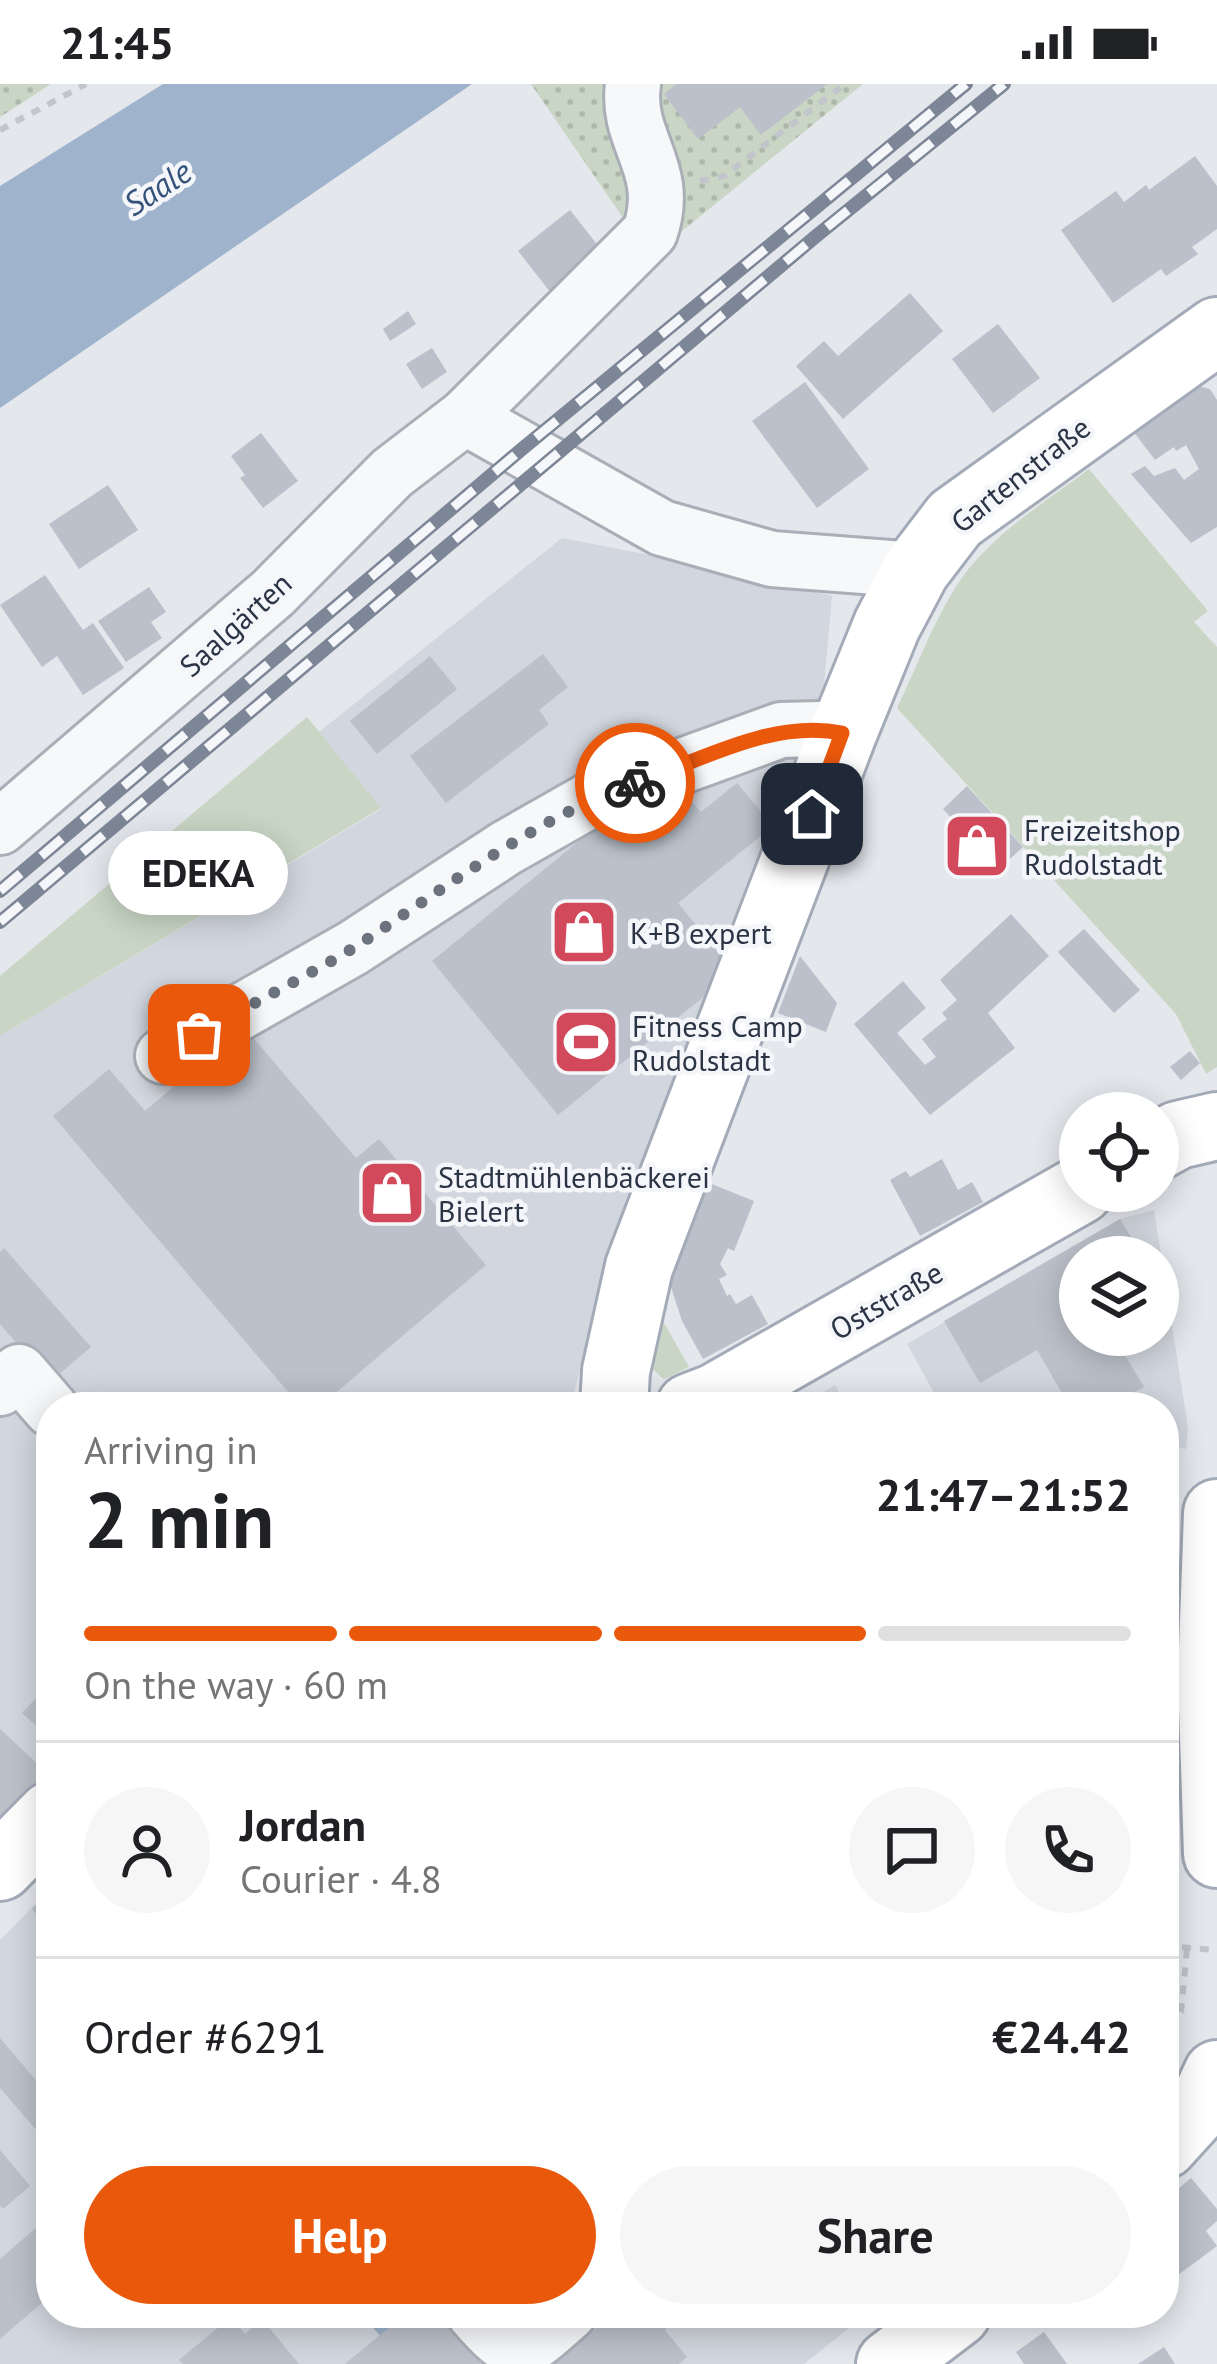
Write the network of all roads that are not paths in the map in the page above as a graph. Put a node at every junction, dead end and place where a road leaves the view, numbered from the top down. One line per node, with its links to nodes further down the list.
1 (633, 84): 3 (street, Saalgärten)
2 (1217, 331): 4 (main road, Gartenstraße)
3 (465, 417): 4 (street); 6 (street, Saalgärten)
4 (916, 570): 5 (main road, Gartenstraße)
5 (842, 733): 7 (street); 13 (main road, Gartenstraße)
6 (0, 827)
7 (163, 1056)
8 (1217, 1126): 9 (main road)
9 (1179, 1135)
10 (1059, 1202): 14 (main road, Oststraße)
11 (0, 1388): 12 (street)
12 (36, 1392)
13 (615, 1392)
14 (722, 1392)
15 (1217, 1513): 16 (main road)
16 (1187, 1681): 18 (main road)
17 (36, 1830): 19 (main road)
18 (1217, 1854)
19 (0, 1867)
20 (1217, 2074): 21 (main road)
21 (1179, 2129)
22 (487, 2328): 23 (street)
23 (552, 2328)
24 (937, 2328): 25 (main road)
25 (890, 2364)

